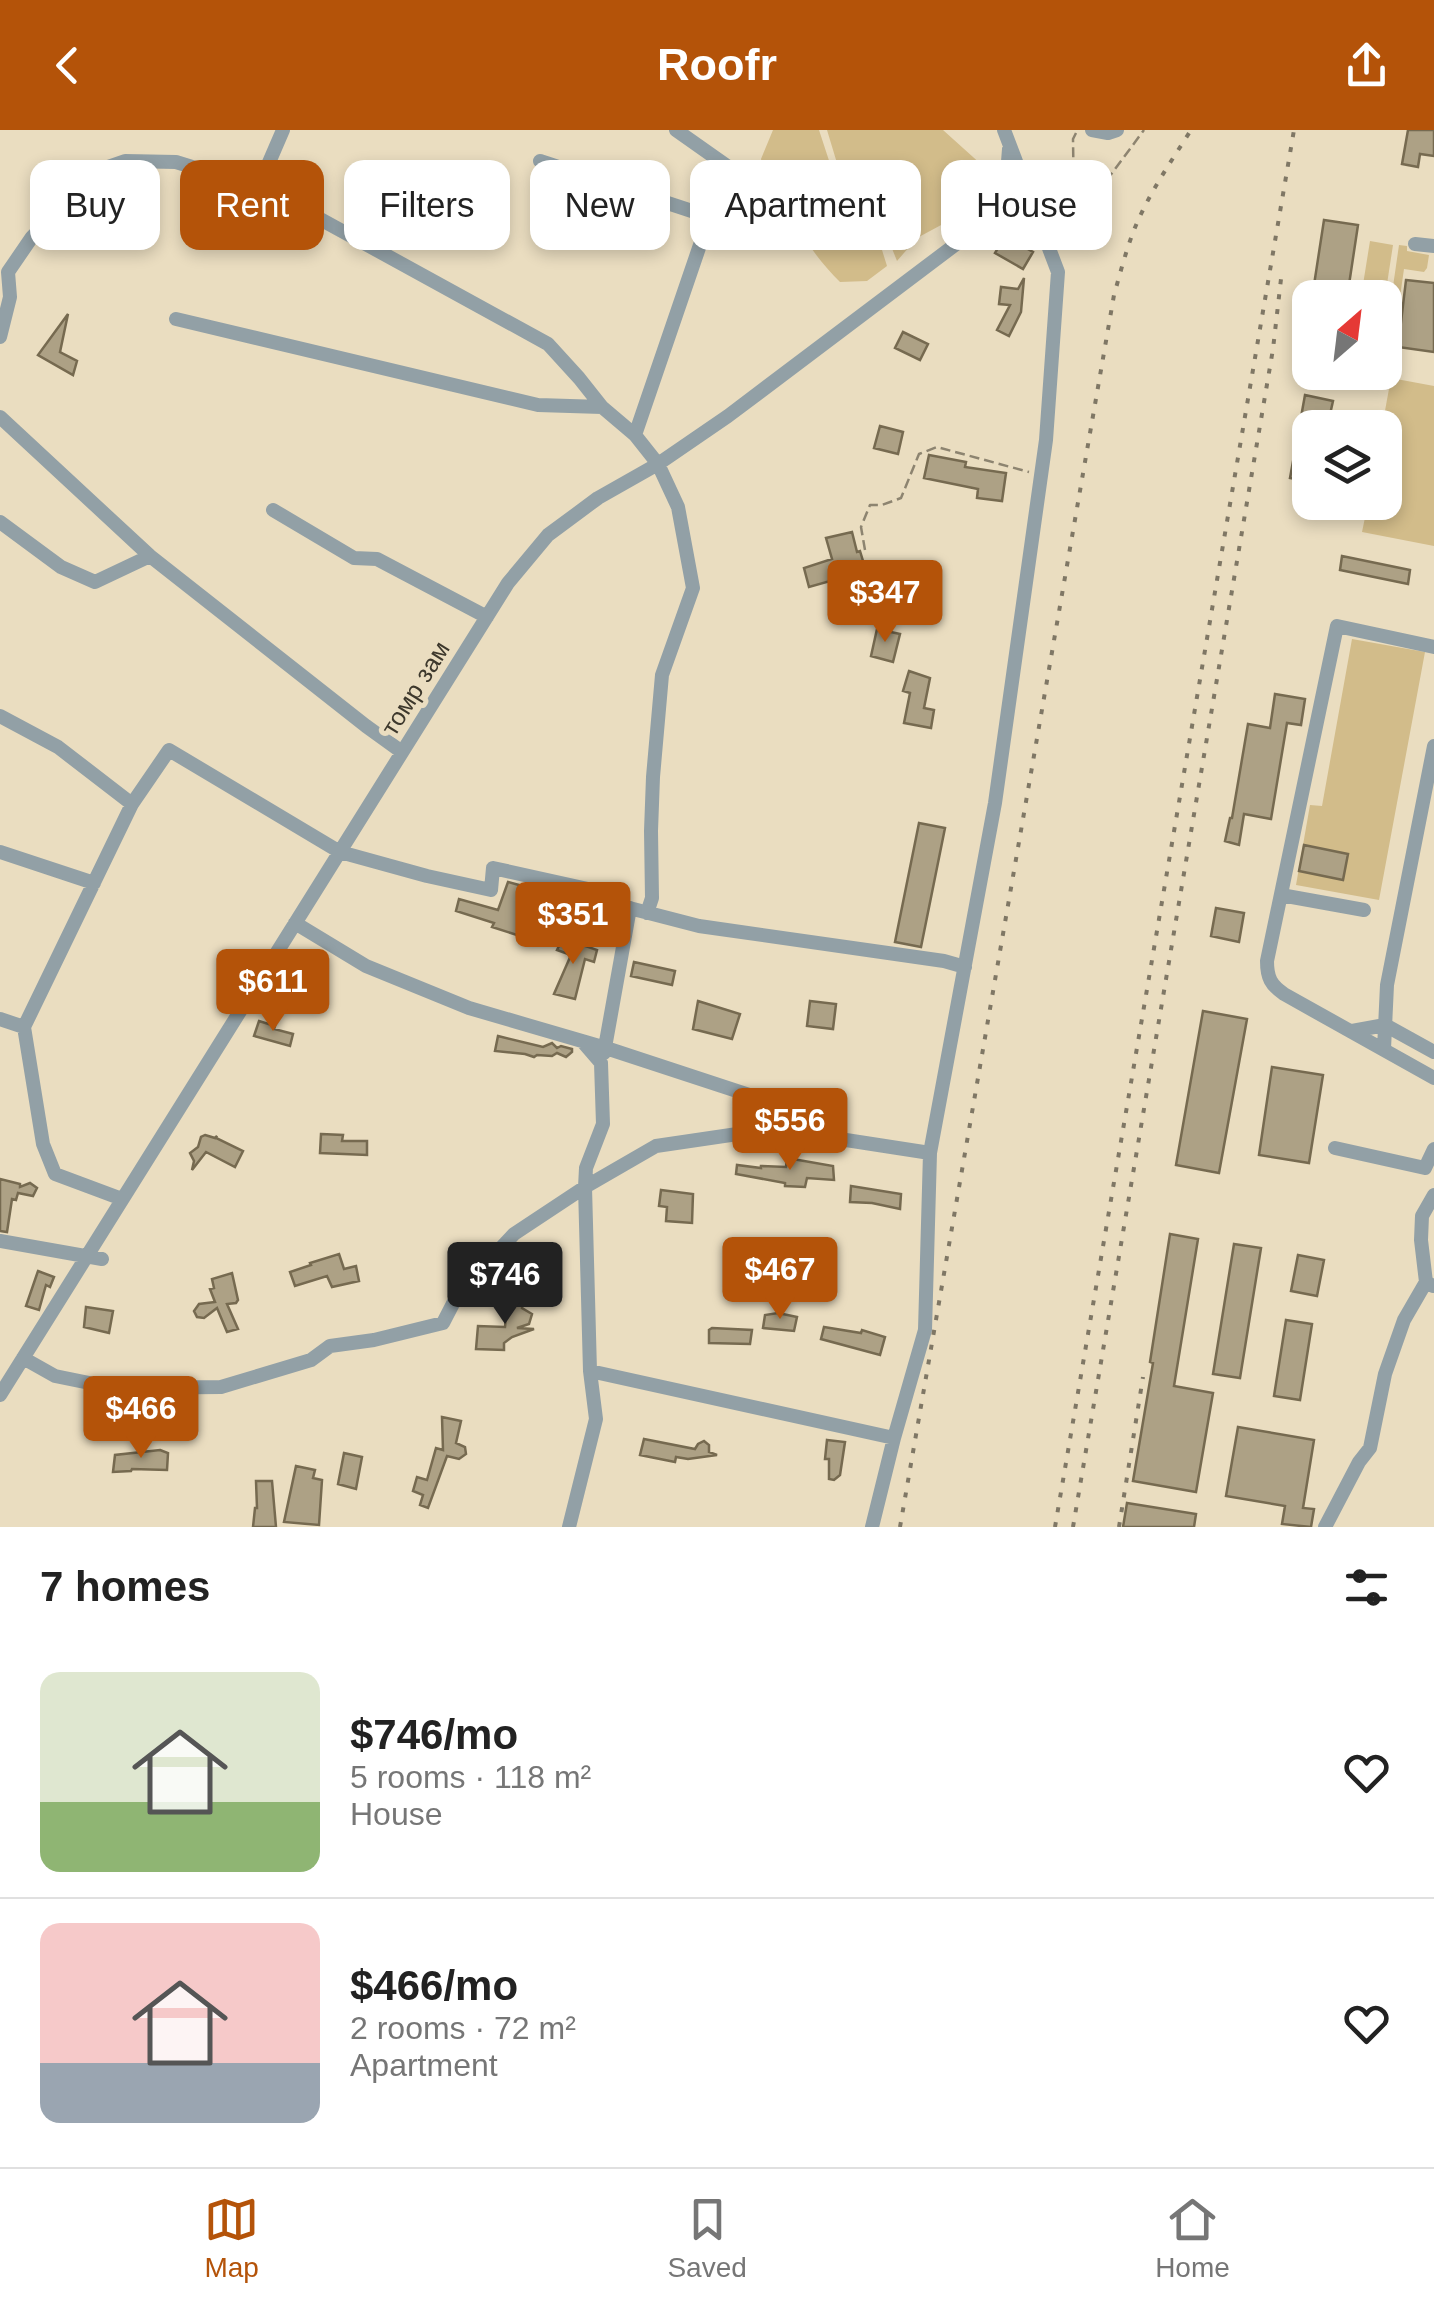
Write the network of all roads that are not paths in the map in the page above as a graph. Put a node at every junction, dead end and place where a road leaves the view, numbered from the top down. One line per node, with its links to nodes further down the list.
1 (283, 130): 7 (street)
2 (676, 130): 8 (street)
3 (1004, 130): 6 (street)
4 (1092, 130): 5 (street)
5 (1117, 130)
6 (1009, 148): 19 (street, томр зам); 39 (street)
7 (270, 160)
8 (718, 160)
9 (180, 163): 15 (street)
10 (324, 221): 16 (street)
11 (1415, 244): 12 (street)
12 (1434, 246)
13 (699, 250): 18 (street)
14 (176, 319): 16 (street)
15 (0, 337)
16 (602, 407): 18 (street)
17 (0, 417): 22 (street)
18 (635, 435): 19 (street)
19 (658, 464): 23 (street, томр зам); 37 (street)
20 (273, 510): 23 (street)
21 (0, 522): 22 (street)
22 (150, 556): 27 (street)
23 (486, 617): 27 (street, томр зам)
24 (1434, 647): 34 (street)
25 (0, 716): 28 (street)
26 (1434, 748): 29 (street)
27 (402, 752): 32 (street, томр зам)
28 (132, 804): 32 (street); 33 (street)
29 (1416, 833): 30 (street); 41 (street)
30 (1434, 836)
31 (0, 852): 33 (street)
32 (340, 852): 35 (street); 38 (street, томр зам)
33 (94, 882): 42 (street)
34 (1280, 895): 36 (street); 43 (street)
35 (630, 908): 37 (street); 46 (street)
36 (1364, 910)
37 (647, 913): 39 (street)
38 (295, 923): 46 (street); 54 (street, томр зам)
39 (965, 967): 51 (street)
40 (0, 1019): 42 (street)
41 (1385, 1025): 43 (street); 44 (street); 45 (street)
42 (24, 1028): 54 (street)
43 (1351, 1031): 44 (street)
44 (1384, 1049): 47 (street)
45 (1434, 1052)
46 (603, 1056): 48 (street); 52 (street)
47 (1434, 1078)
48 (846, 1140): 51 (street); 52 (street)
49 (1335, 1148): 50 (street)
50 (1434, 1150)
51 (930, 1153): 61 (street)
52 (585, 1187): 58 (street); 59 (street)
53 (1434, 1194): 57 (street)
54 (122, 1200): 56 (street, томр зам)
55 (0, 1241): 56 (street)
56 (94, 1258): 58 (street, томр зам)
57 (1430, 1284): 64 (street)
58 (23, 1358): 60 (street, томр зам)
59 (590, 1371): 61 (street); 62 (street)
60 (0, 1395)
61 (894, 1438): 63 (street)
62 (570, 1527)
63 (872, 1527)
64 (1326, 1527)

